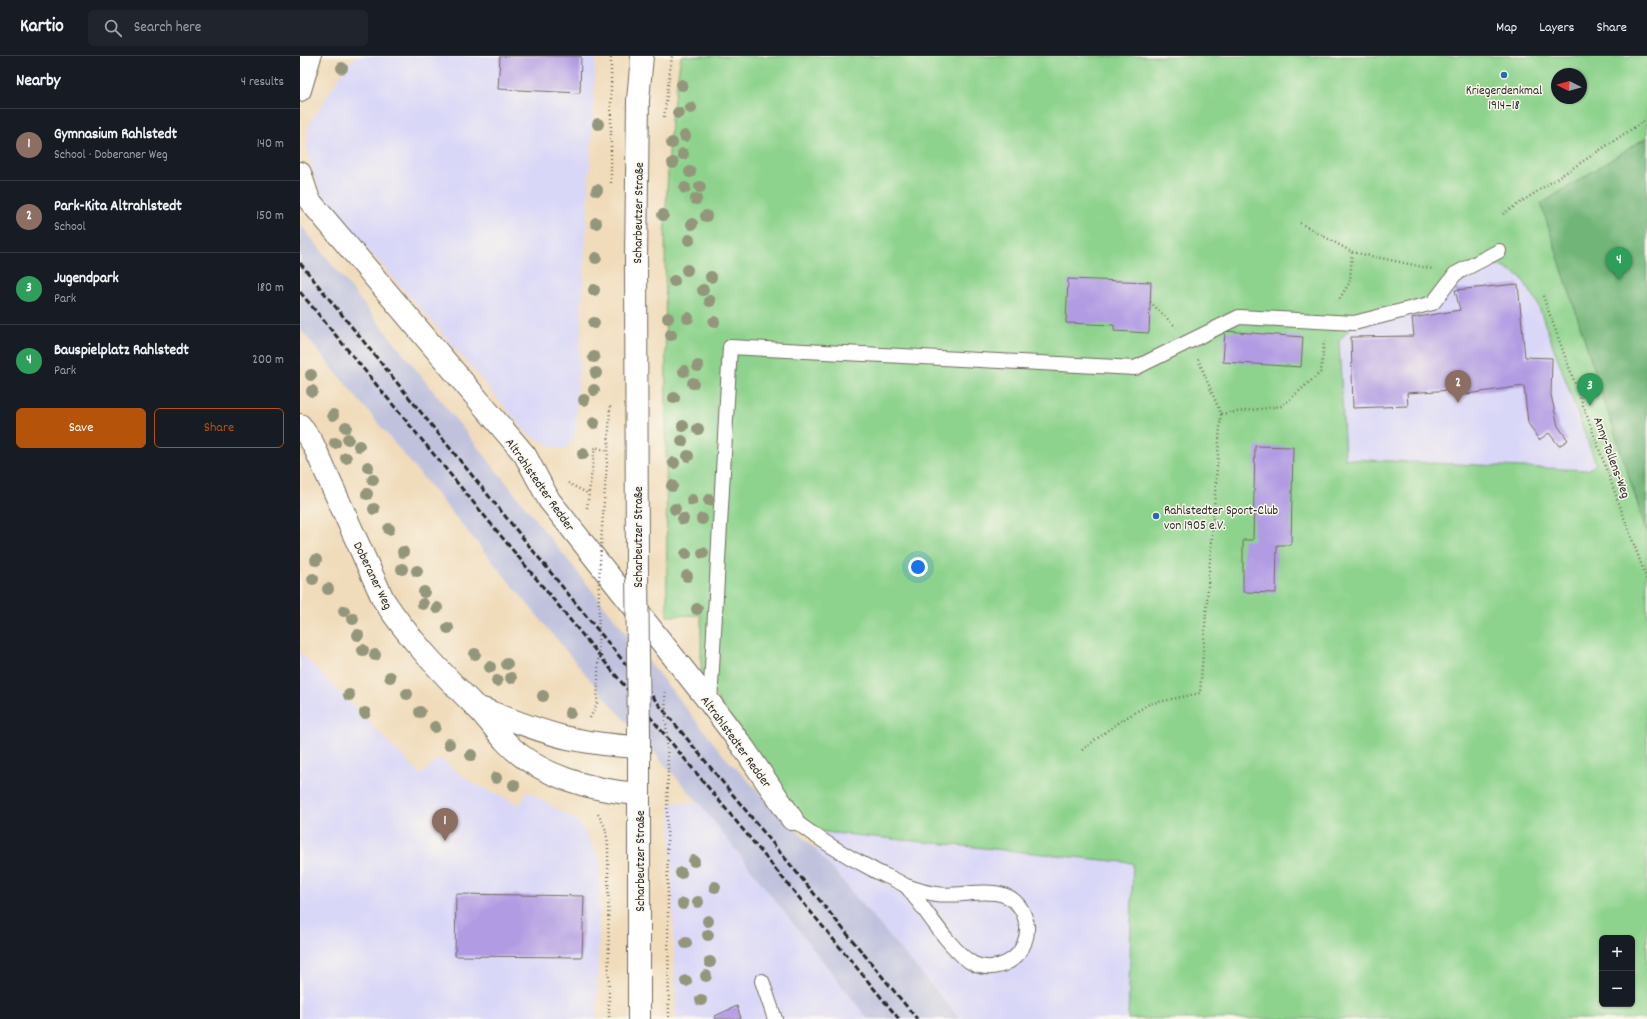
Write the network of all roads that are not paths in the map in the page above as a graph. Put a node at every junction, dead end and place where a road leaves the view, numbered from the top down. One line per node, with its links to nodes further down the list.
1 (310, 56): 3 (street)
2 (642, 56): 9 (street, Scharbeutzer Straße, bridge)
3 (300, 90)
4 (300, 173): 7 (street, Altrahlstedter Redder)
5 (1499, 251): 7 (lane)
6 (300, 425): 8 (street, Doberaner Weg)
7 (710, 703): 11 (street, Altrahlstedter Redder)
8 (476, 706): 9 (street, Doberaner Weg); 10 (street, Doberaner Weg)
9 (639, 741): 10 (street, Scharbeutzer Straße)
10 (640, 794): 14 (street, Scharbeutzer Straße)
11 (792, 819): 12 (lane)
12 (906, 886): 12 (lane)
13 (762, 981): 15 (lane)
14 (639, 1019)
15 (775, 1019)

